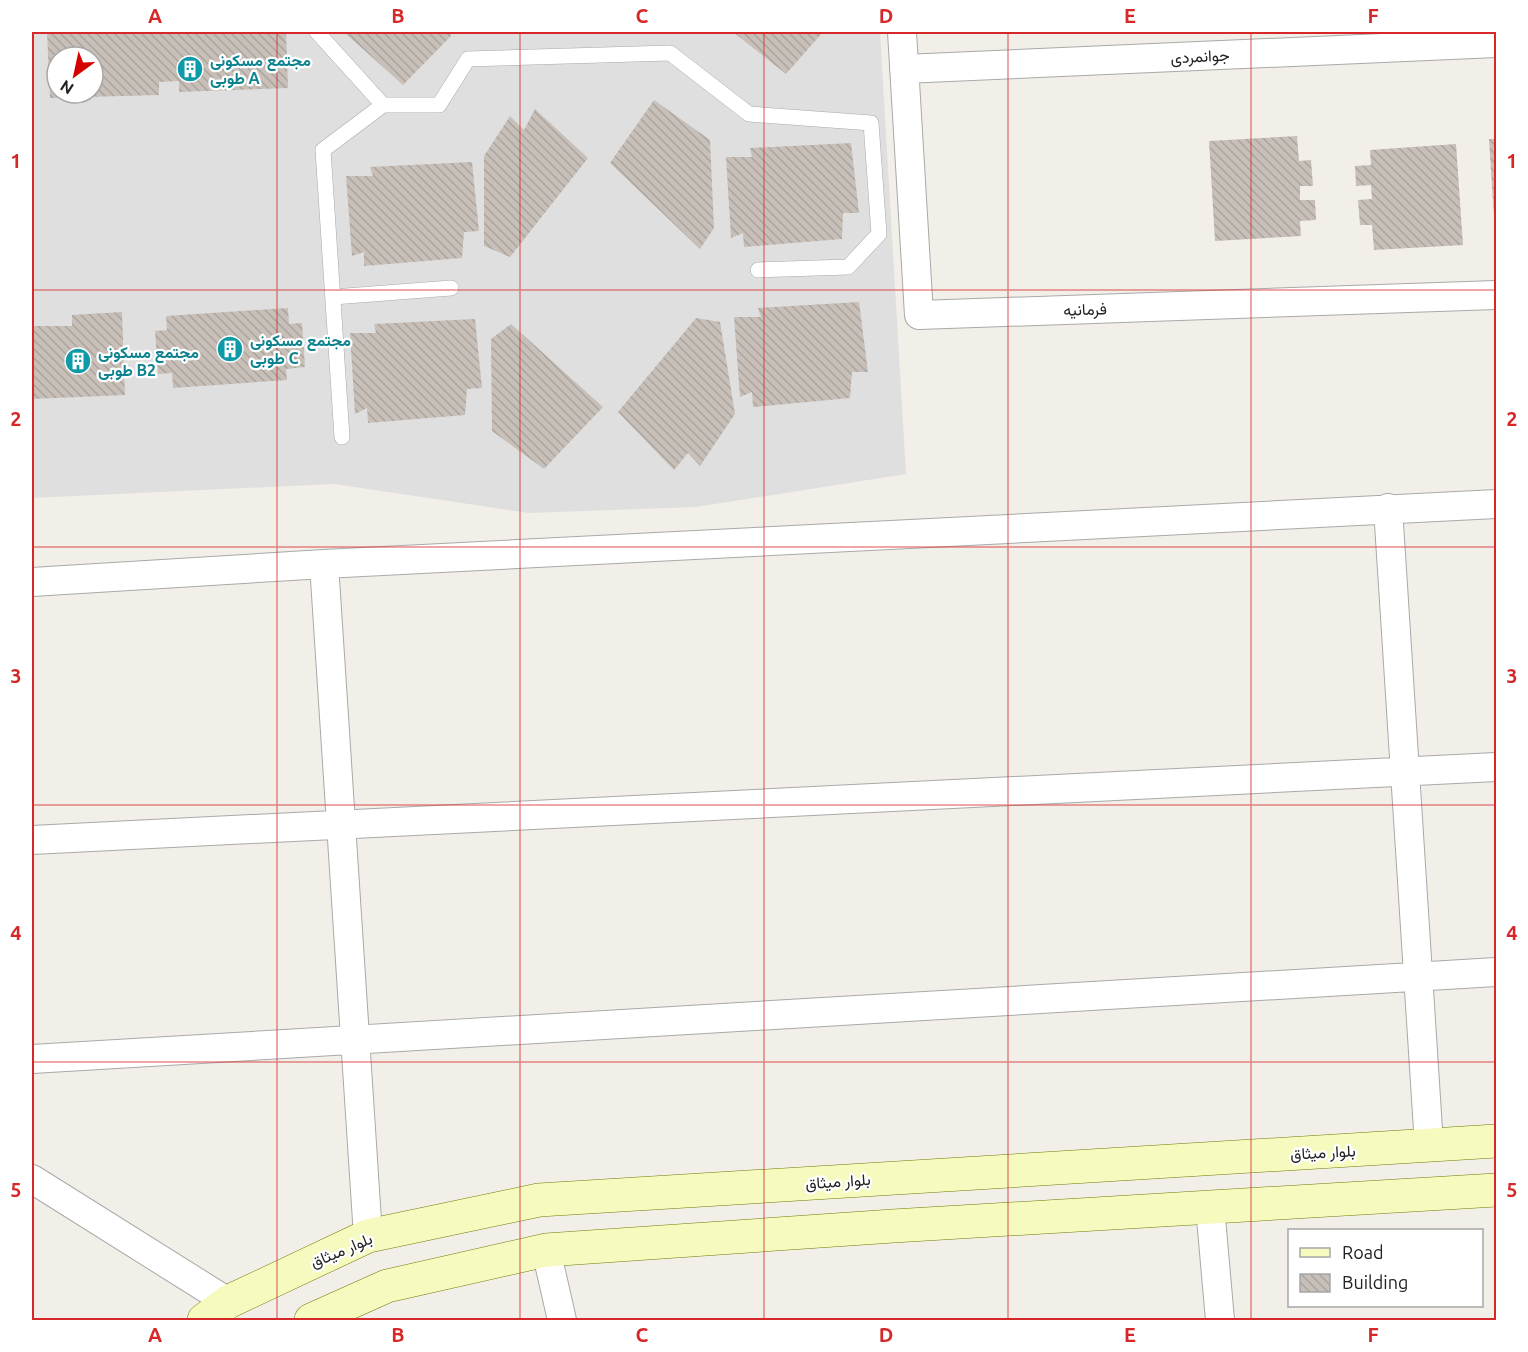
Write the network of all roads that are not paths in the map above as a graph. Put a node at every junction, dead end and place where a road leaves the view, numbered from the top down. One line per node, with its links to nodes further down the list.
1 (317, 32): 5 (lane)
2 (902, 32): 4 (street)
3 (1497, 43): 4 (street, جوانمردی)
4 (904, 69): 8 (street, فرمانیه)
5 (383, 105): 6 (lane); 9 (lane)
6 (758, 270)
7 (451, 288): 9 (lane)
8 (1497, 295)
9 (333, 297): 10 (lane)
10 (342, 437)
11 (1497, 504): 12 (street)
12 (1388, 508): 13 (street); 16 (street)
13 (324, 564): 14 (street); 17 (street)
14 (32, 582)
15 (1497, 767): 16 (street)
16 (1406, 771): 17 (street); 20 (street)
17 (343, 824): 18 (street); 21 (street)
18 (32, 840)
19 (1497, 972): 20 (street)
20 (1419, 976): 21 (street); 24 (street)
21 (355, 1039): 22 (street); 30 (street)
22 (32, 1059)
23 (1497, 1141): 24 (street, بلوار میثاق)
24 (1429, 1145): 25 (street, بلوار میثاق)
25 (889, 1178): 29 (street); 30 (street, بلوار میثاق)
26 (32, 1179): 32 (street)
27 (1497, 1190): 28 (street)
28 (1210, 1207): 29 (street); 35 (street)
29 (893, 1226): 31 (street)
30 (368, 1236): 32 (street, بلوار میثاق)
31 (546, 1250): 33 (street); 34 (street)
32 (216, 1311)
33 (312, 1320)
34 (562, 1320)
35 (1220, 1320)

